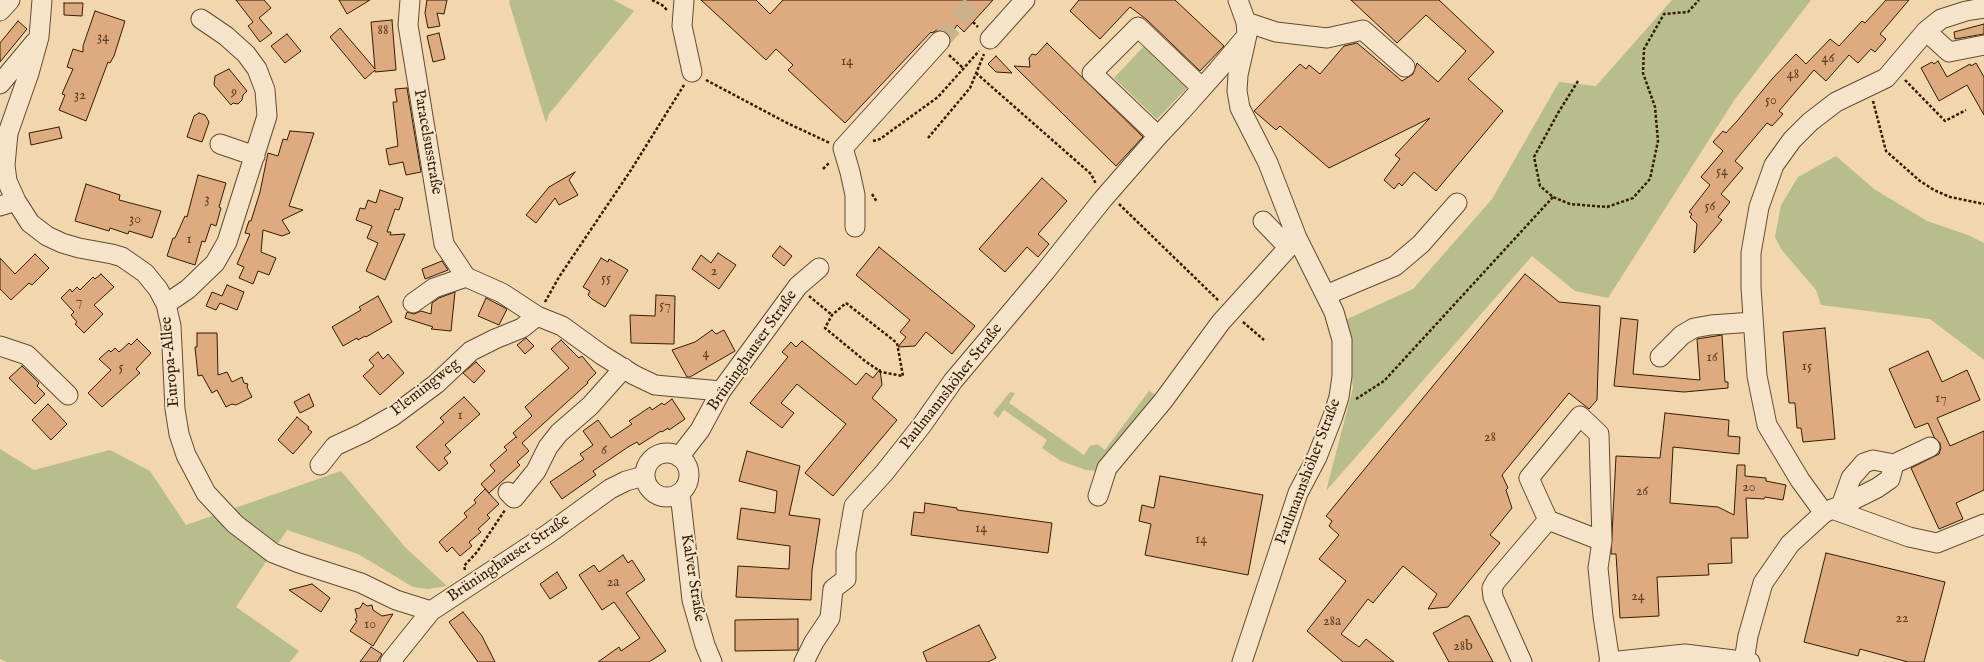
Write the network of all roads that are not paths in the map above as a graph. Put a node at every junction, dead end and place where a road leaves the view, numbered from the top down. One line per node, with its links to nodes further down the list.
1 (10, 0): 8 (street)
2 (42, 0): 12 (street, Europa-Allee)
3 (410, 0): 29 (street, Paracelsusstraße)
4 (684, 0): 17 (street)
5 (1025, 0): 13 (street)
6 (1238, 0): 10 (street)
7 (1984, 8): 11 (street)
8 (0, 11)
9 (201, 19): 22 (street)
10 (1246, 29): 16 (street); 19 (street, Paulmannshöher Straße); 27 (street, Paulmannshöher Straße)
11 (1926, 31): 15 (street); 34 (street)
12 (39, 37): 18 (street); 23 (street, Europa-Allee)
13 (990, 39)
14 (940, 40): 26 (street)
15 (1984, 45)
16 (1405, 67)
17 (692, 72)
18 (0, 84)
19 (1202, 88): 20 (street, Paulmannshöher Straße); 20 (street)
20 (1158, 136): 56 (street, Paulmannshöher Straße)
21 (220, 144): 22 (street)
22 (255, 156): 32 (street)
23 (8, 203): 32 (street, Europa-Allee)
24 (1457, 203): 30 (street)
25 (1263, 221): 27 (street)
26 (855, 227)
27 (1292, 243): 30 (street, Paulmannshöher Straße); 47 (street)
28 (819, 268): 38 (street, Brüninghauser Straße)
29 (466, 277): 31 (street); 33 (street)
30 (1326, 295): 57 (street, Paulmannshöher Straße)
31 (414, 303)
32 (166, 304): 52 (street, Europa-Allee)
33 (537, 316): 37 (street); 43 (street, Flemingweg)
34 (1753, 322): 36 (street); 48 (street)
35 (0, 346): 39 (street)
36 (1660, 357)
37 (624, 368): 38 (street); 46 (street)
38 (721, 391): 41 (street, Brüninghauser Straße)
39 (68, 395)
40 (1930, 447): 42 (street)
41 (679, 457): 44 (street); 45 (street)
42 (1894, 464): 48 (street); 48 (street)
43 (320, 465)
44 (644, 476): 45 (street); 52 (street, Brüninghauser Straße)
45 (680, 493): 55 (street, Kalver Straße)
46 (511, 495)
47 (1098, 496)
48 (1833, 509): 50 (street); 60 (street)
49 (1548, 520): 51 (street); 51 (street); 58 (street)
50 (1984, 524)
51 (1602, 541): 59 (street)
52 (431, 611): 54 (street, Brüninghauser Straße)
53 (1684, 658): 59 (street); 60 (street)
54 (390, 662)
55 (712, 662)
56 (804, 662)
57 (1242, 662)
58 (1522, 662)
59 (1609, 662)
60 (1747, 662)

